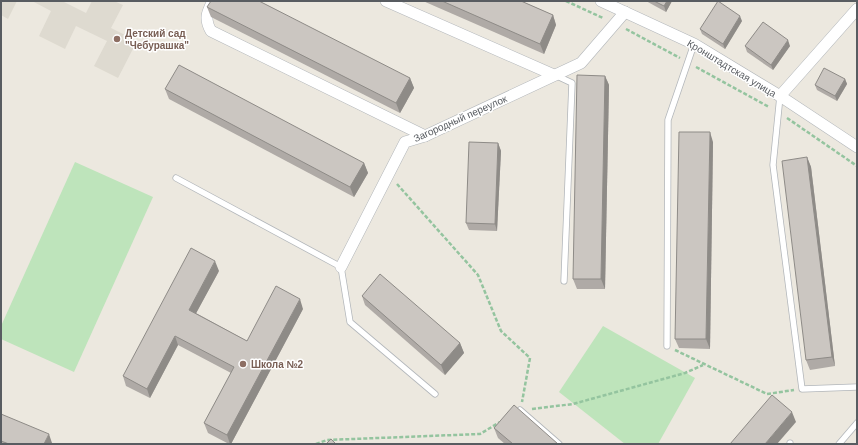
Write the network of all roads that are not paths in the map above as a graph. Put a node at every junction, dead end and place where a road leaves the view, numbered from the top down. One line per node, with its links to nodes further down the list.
1 (213, 1): 9 (street)
2 (386, 1): 7 (street)
3 (601, 1): 5 (street, Кронштадтская улица)
4 (857, 9): 8 (street)
5 (625, 12): 6 (street, Кронштадтская улица); 7 (street, Загородный переулок)
6 (694, 44): 8 (street, Кронштадтская улица); 14 (lane)
7 (554, 75): 9 (street, Загородный переулок); 13 (lane)
8 (780, 96): 10 (street, Кронштадтская улица); 15 (lane)
9 (424, 136): 12 (street, Загородный переулок)
10 (857, 147)
11 (176, 178): 12 (lane)
12 (341, 266): 16 (lane)
13 (564, 281)
14 (667, 346)
15 (857, 387)
16 (435, 394)
17 (520, 410): 19 (lane)
18 (857, 423): 20 (lane)
19 (559, 444)
20 (839, 444)

